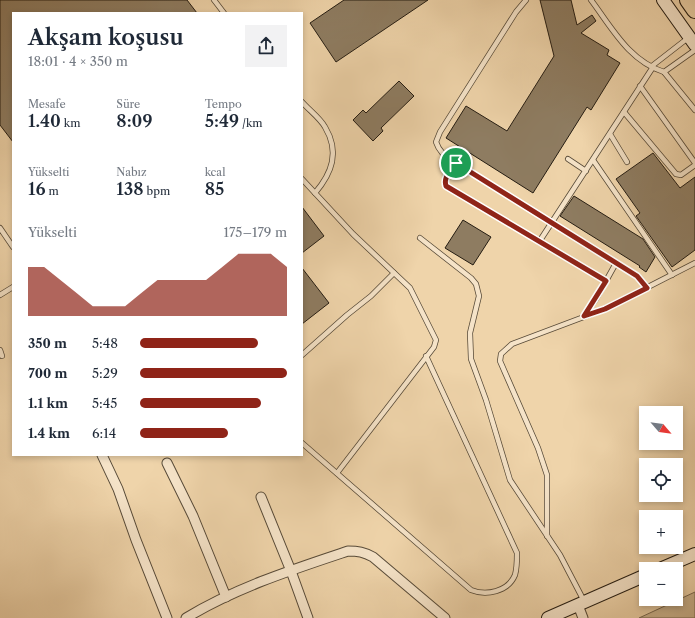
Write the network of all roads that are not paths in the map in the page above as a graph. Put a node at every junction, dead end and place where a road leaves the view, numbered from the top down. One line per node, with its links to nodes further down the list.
1 (214, 0): 7 (lane)
2 (526, 0): 20 (lane)
3 (591, 0): 10 (lane)
4 (662, 0): 8 (street)
5 (688, 0): 6 (highway)
6 (695, 10)
7 (223, 12)
8 (692, 41): 10 (lane)
9 (695, 50): 11 (lane)
10 (653, 66): 11 (lane); 12 (lane)
11 (664, 72): 14 (lane)
12 (640, 86): 15 (lane); 21 (lane)
13 (303, 103): 24 (lane)
14 (695, 110)
15 (624, 112): 16 (lane); 21 (lane)
16 (610, 134): 18 (lane); 19 (lane)
17 (568, 159): 22 (lane)
18 (593, 160): 22 (lane); 33 (lane)
19 (627, 162)
20 (456, 163): 25 (lane); 28 (lane)
21 (695, 164)
22 (586, 171): 25 (lane)
23 (303, 181): 24 (lane)
24 (315, 193): 32 (lane)
25 (552, 222): 28 (lane); 30 (lane)
26 (0, 228): 29 (lane)
27 (420, 238): 48 (lane)
28 (539, 242): 34 (lane)
29 (12, 246)
30 (616, 263): 34 (lane); 36 (lane)
31 (695, 263): 33 (lane)
32 (394, 273): 40 (lane); 42 (lane)
33 (672, 275): 36 (lane)
34 (606, 281): 38 (lane)
35 (12, 288): 37 (lane)
36 (647, 288): 38 (lane)
37 (0, 295)
38 (584, 316): 48 (lane)
39 (0, 350): 41 (lane)
40 (303, 353)
41 (2, 356)
42 (426, 356): 46 (lane); 46 (lane)
43 (303, 444): 46 (lane)
44 (102, 456): 55 (street)
45 (167, 463): 53 (street)
46 (337, 473)
47 (261, 497): 51 (street)
48 (547, 536): 54 (lane)
49 (695, 554): 50 (street)
50 (676, 562)
51 (291, 571): 53 (street); 57 (street); 58 (street)
52 (639, 578): 54 (street)
53 (226, 597): 56 (street)
54 (582, 604): 59 (street); 60 (street)
55 (167, 618)
56 (186, 618)
57 (308, 618)
58 (445, 618)
59 (548, 618)
60 (583, 618)

